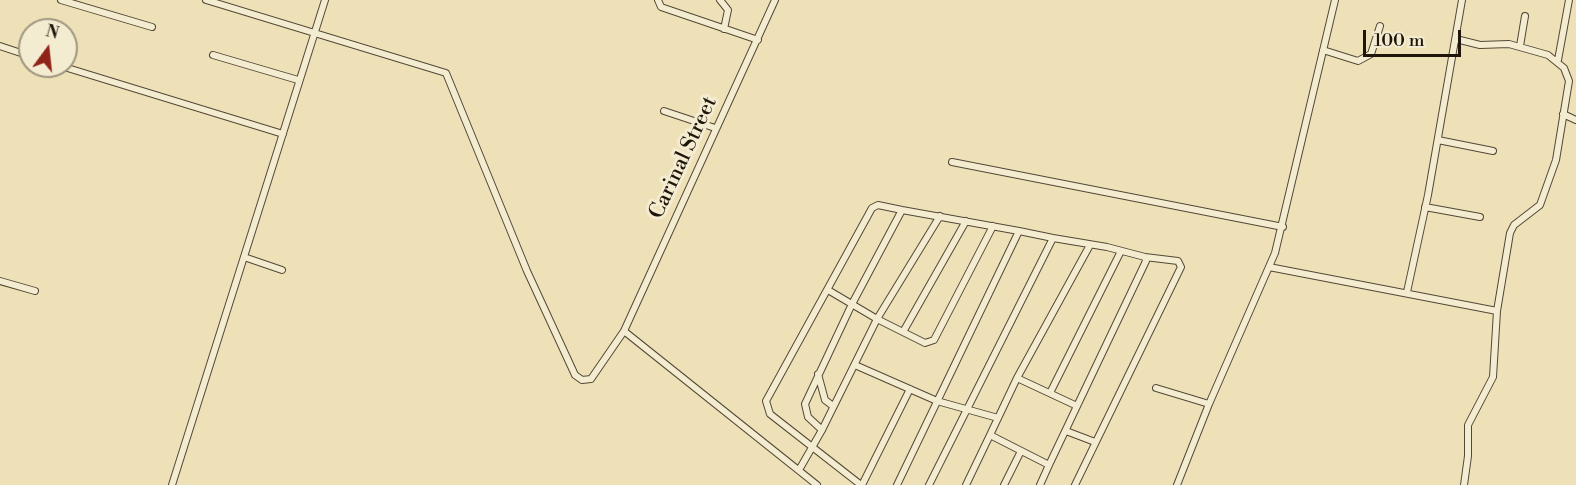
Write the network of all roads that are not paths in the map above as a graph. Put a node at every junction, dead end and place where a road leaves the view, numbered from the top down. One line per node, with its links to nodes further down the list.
1 (61, 0): 12 (street)
2 (206, 0): 14 (street)
3 (325, 0): 14 (street)
4 (658, 0): 13 (street)
5 (720, 0): 13 (street)
6 (776, 0): 16 (street, Carinal Street)
7 (1335, 0): 19 (street)
8 (1462, 0): 15 (street)
9 (1569, 0): 22 (street)
10 (1526, 16): 18 (street)
11 (1380, 26): 19 (street)
12 (152, 27)
13 (724, 29): 16 (street)
14 (314, 34): 24 (street); 55 (street, Carinal Street)
15 (1456, 39): 18 (street); 30 (street)
16 (758, 40): 28 (street, Carinal Street)
17 (0, 46): 20 (street)
18 (1520, 46): 22 (street)
19 (1323, 50): 39 (street)
20 (18, 52)
21 (213, 55): 24 (street)
22 (1558, 60): 26 (street)
23 (78, 71): 29 (street)
24 (298, 80): 29 (street)
25 (664, 111): 28 (street)
26 (1563, 114): 27 (street); 53 (street)
27 (1576, 120)
28 (715, 128): 55 (street, Carinal Street)
29 (283, 134): 44 (street)
30 (1438, 140): 31 (street); 33 (street)
31 (1493, 151)
32 (952, 162): 39 (street)
33 (1425, 207): 36 (street); 51 (street)
34 (903, 210): 35 (street); 49 (street); 52 (street)
35 (940, 216): 37 (street); 54 (street)
36 (1480, 217)
37 (966, 221): 38 (street); 56 (street)
38 (993, 226): 40 (street); 56 (street)
39 (1283, 226): 46 (street)
40 (1019, 231): 41 (street); 63 (street)
41 (1053, 238): 42 (street); 67 (street)
42 (1090, 244): 43 (street); 59 (street)
43 (1121, 250): 45 (street); 62 (street)
44 (244, 257): 47 (street); 77 (street)
45 (1145, 257): 66 (street); 72 (street)
46 (1269, 267): 51 (street); 64 (street)
47 (282, 270)
48 (0, 281): 50 (street)
49 (828, 290): 52 (street); 73 (street)
50 (35, 291)
51 (1407, 292): 53 (street)
52 (852, 304): 54 (street); 58 (street)
53 (1497, 311): 87 (street)
54 (877, 319): 56 (street); 57 (street)
55 (624, 331): 76 (street)
56 (903, 332)
57 (855, 365): 61 (street); 65 (street)
58 (818, 374): 65 (street); 69 (street)
59 (1017, 378): 62 (street); 68 (street)
60 (1156, 388): 64 (street)
61 (910, 389): 63 (street); 79 (street)
62 (1050, 393): 66 (street)
63 (936, 401): 67 (street); 80 (street)
64 (1209, 404): 86 (street)
65 (833, 406): 69 (street)
66 (1077, 406): 70 (street)
67 (966, 408): 68 (street); 81 (street)
68 (998, 418): 71 (street)
69 (822, 430): 73 (street)
70 (1066, 431): 72 (street); 75 (street)
71 (990, 435): 74 (street); 82 (street)
72 (1095, 442): 85 (street)
73 (812, 448): 76 (street); 79 (street)
74 (1021, 451): 75 (street); 83 (street)
75 (1049, 465): 84 (street)
76 (799, 470): 78 (street)
77 (172, 485)
78 (817, 485)
79 (862, 485)
80 (897, 485)
81 (929, 485)
82 (966, 485)
83 (1004, 485)
84 (1040, 485)
85 (1075, 485)
86 (1178, 485)
87 (1464, 485)

